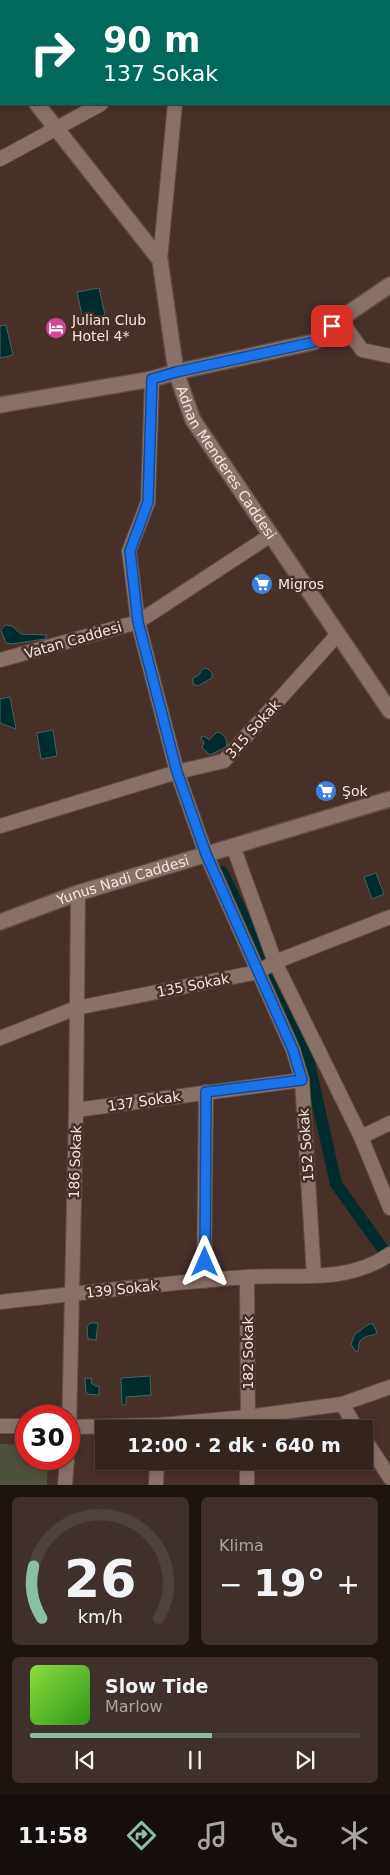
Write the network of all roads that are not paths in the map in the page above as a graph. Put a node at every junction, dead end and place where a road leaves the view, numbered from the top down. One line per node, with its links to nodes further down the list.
1 (38, 105): 4 (street, Adnan Menderes Caddesi)
2 (99, 105): 4 (street)
3 (175, 105): 6 (street)
4 (57, 127): 5 (street); 6 (street, Adnan Menderes Caddesi)
5 (0, 159)
6 (160, 260): 10 (street, Adnan Menderes Caddesi)
7 (390, 285): 8 (street)
8 (340, 319): 9 (street); 10 (street)
9 (390, 356)
10 (176, 372): 11 (street); 13 (street, Adnan Menderes Caddesi)
11 (152, 379): 12 (street); 14 (street, 152 Sokak)
12 (0, 405)
13 (271, 535): 14 (street, Vatan Caddesi); 15 (street, Adnan Menderes Caddesi)
14 (138, 622): 16 (street, Vatan Caddesi); 18 (street, 152 Sokak)
15 (338, 634): 17 (street, Adnan Menderes Caddesi); 18 (street, 315 Sokak)
16 (0, 660)
17 (390, 711)
18 (177, 772): 20 (street, 315 Sokak); 22 (street, 152 Sokak)
19 (390, 798): 21 (street, Yunus Nadi Caddesi)
20 (0, 826)
21 (233, 846): 22 (street, Yunus Nadi Caddesi); 26 (street, 152 Sokak)
22 (206, 854): 23 (street, Yunus Nadi Caddesi); 26 (street, 152 Sokak)
23 (78, 893): 25 (street, Yunus Nadi Caddesi); 27 (street, 186 Sokak)
24 (390, 917): 26 (street, 135 Sokak)
25 (0, 922)
26 (267, 967): 27 (street, 135 Sokak); 29 (street, 152 Sokak); 33 (street, 152 Sokak)
27 (76, 1008): 28 (street, 135 Sokak); 31 (street, 186 Sokak)
28 (0, 1038)
29 (302, 1080): 30 (street, 137 Sokak); 36 (street, 152 Sokak)
30 (206, 1092): 31 (street, 137 Sokak); 38 (street)
31 (76, 1110): 39 (street, 186 Sokak)
32 (390, 1123): 33 (street)
33 (361, 1136): 34 (street, 152 Sokak)
34 (390, 1208)
35 (386, 1257): 36 (street, 139 Sokak)
36 (314, 1276): 37 (street, 139 Sokak)
37 (248, 1277): 38 (street, 139 Sokak); 44 (street, 182 Sokak)
38 (204, 1281): 39 (street, 139 Sokak)
39 (71, 1294): 40 (street, 139 Sokak); 43 (street, 186 Sokak)
40 (0, 1302)
41 (390, 1387): 42 (street)
42 (342, 1404): 45 (street); 46 (street)
43 (69, 1405)
44 (248, 1420)
45 (263, 1420)
46 (352, 1420)
47 (0, 1426): 48 (street)
48 (15, 1426)
49 (80, 1427): 50 (street)
50 (95, 1427)
51 (373, 1452): 55 (street)
52 (66, 1470): 56 (street)
53 (157, 1470): 57 (street)
54 (247, 1470): 58 (street)
55 (390, 1478)
56 (65, 1485)
57 (156, 1485)
58 (247, 1485)

